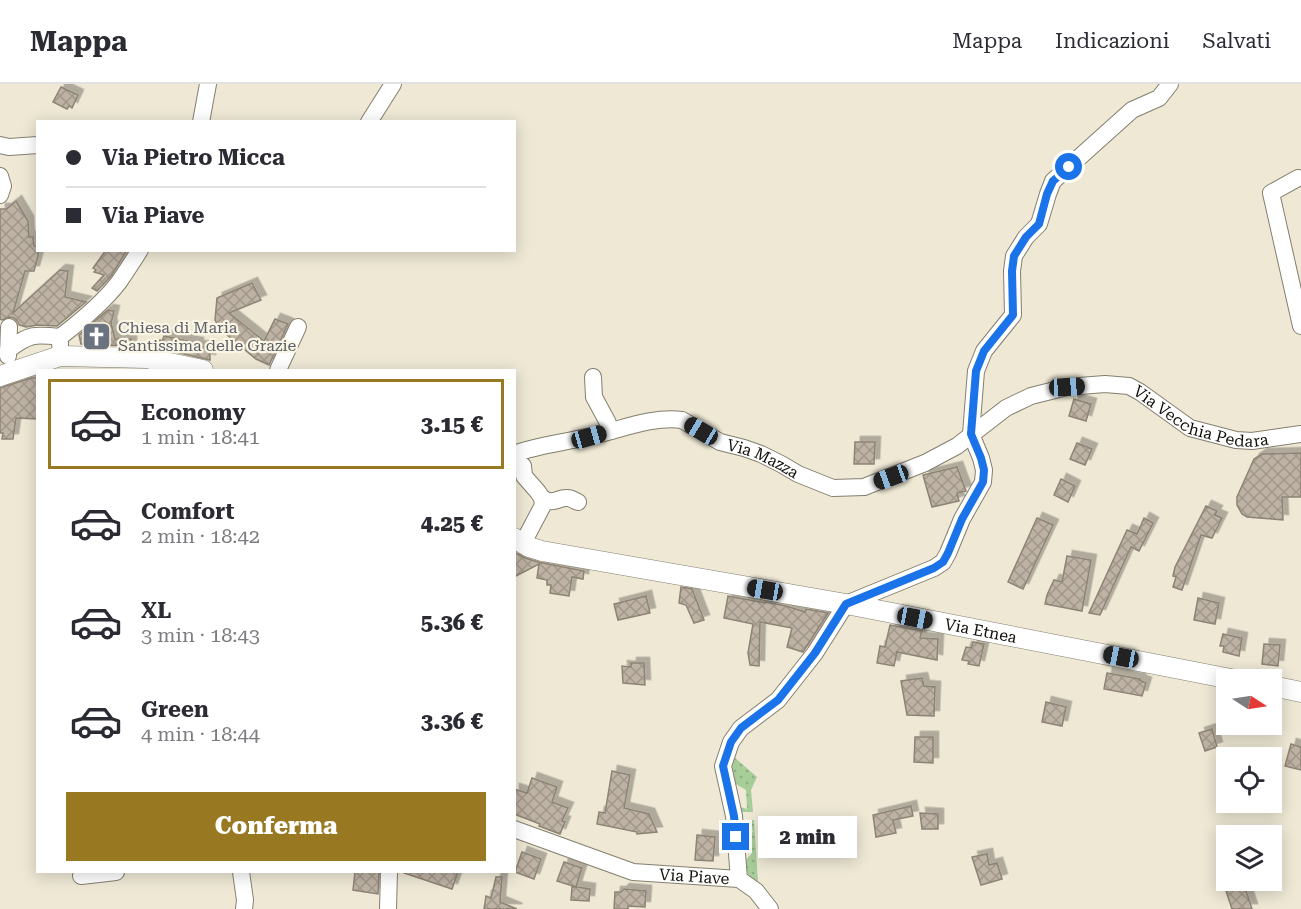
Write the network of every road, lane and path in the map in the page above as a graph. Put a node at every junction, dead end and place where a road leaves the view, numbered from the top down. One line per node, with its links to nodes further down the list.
1 (208, 84): 4 (street)
2 (393, 84): 5 (street)
3 (1170, 84): 23 (street)
4 (201, 120)
5 (370, 120)
6 (0, 145): 7 (street)
7 (36, 145)
8 (0, 176): 10 (street)
9 (1298, 178): 13 (street)
10 (0, 195)
11 (139, 252): 17 (street)
12 (4, 326): 15 (street); 16 (street)
13 (1301, 326)
14 (298, 327): 19 (street)
15 (29, 336): 16 (street); 17 (street)
16 (8, 350): 20 (street)
17 (55, 350): 18 (main road); 20 (main road)
18 (198, 369)
19 (278, 369)
20 (4, 375)
21 (593, 377): 22 (street)
22 (611, 431): 23 (street, Via Mazza); 25 (street, Via Mazza)
23 (971, 434): 24 (street, Via Vecchia Pedara); 30 (street)
24 (1301, 434)
25 (516, 453)
26 (516, 464): 27 (street)
27 (542, 498): 28 (street); 29 (street)
28 (578, 502)
29 (519, 540): 30 (main road, Via Etnea)
30 (846, 604): 31 (main road, Via Etnea); 39 (street, Via Piave)
31 (1216, 676)
32 (1282, 688): 33 (main road)
33 (1301, 692)
34 (516, 830): 39 (street, Via Piave)
35 (107, 873): 38 (street)
36 (241, 873): 40 (street)
37 (389, 873): 41 (street)
38 (81, 876)
39 (739, 879): 42 (street)
40 (244, 909)
41 (388, 909)
42 (770, 909)

